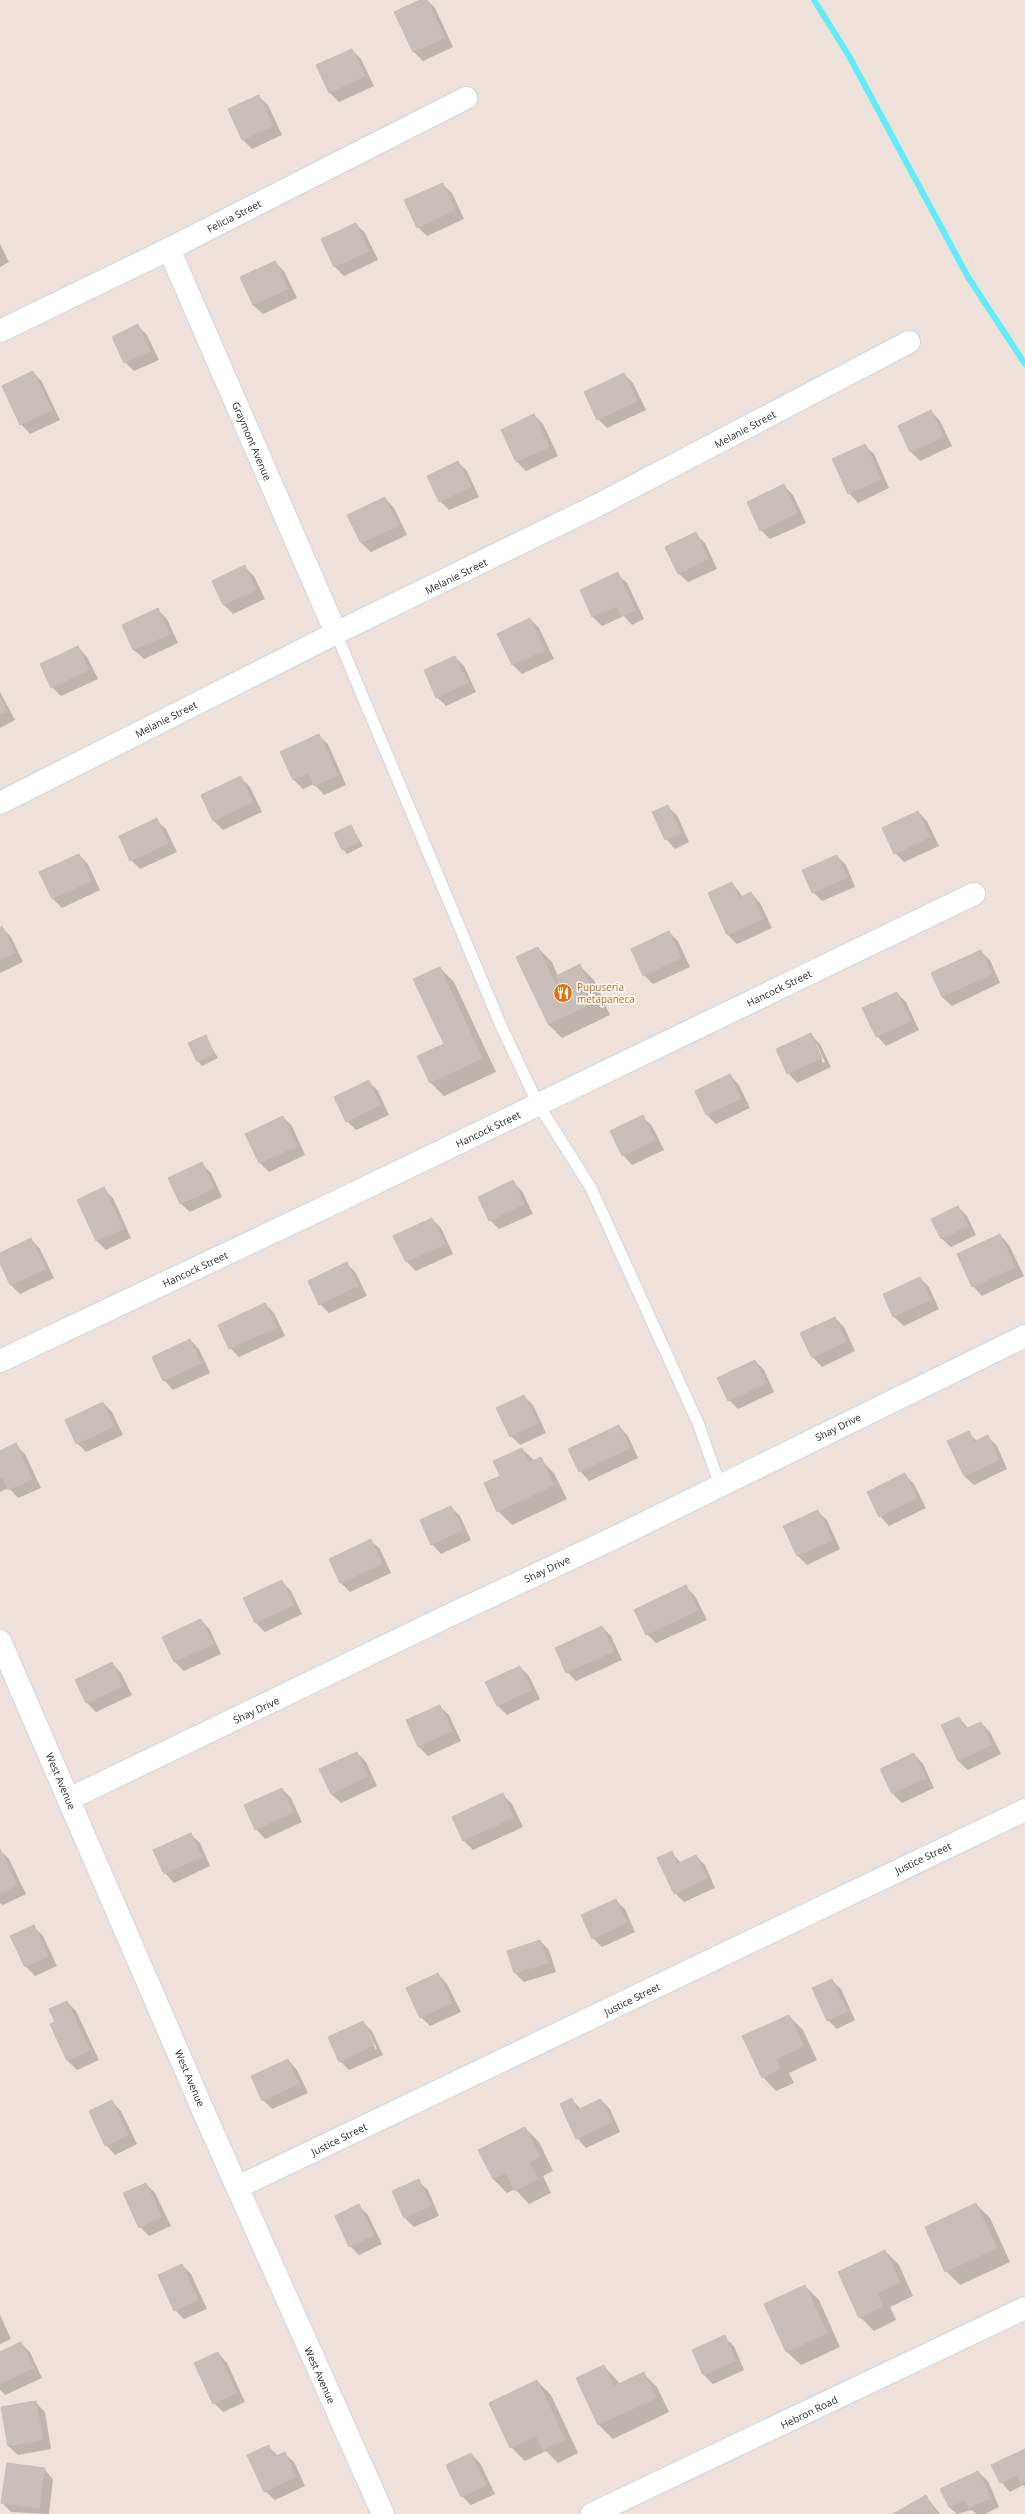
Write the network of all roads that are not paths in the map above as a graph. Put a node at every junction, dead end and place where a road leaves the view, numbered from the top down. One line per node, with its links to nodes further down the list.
1 (466, 98): 2 (street, Felicia Street)
2 (169, 249): 3 (street, Felicia Street); 5 (street, Graymont Avenue)
3 (0, 331)
4 (909, 342): 5 (street, Melanie Street)
5 (336, 633): 6 (street, Melanie Street); 8 (lane)
6 (0, 803)
7 (974, 894): 8 (street, Hancock Street)
8 (538, 1104): 10 (street, Hancock Street); 11 (lane)
9 (1025, 1336): 11 (street, Shay Drive)
10 (0, 1361)
11 (720, 1485): 13 (street, Shay Drive)
12 (0, 1641): 13 (street, West Avenue)
13 (69, 1800): 15 (street, West Avenue)
14 (1025, 1810): 15 (street, Justice Street)
15 (238, 2186): 17 (street, West Avenue)
16 (1025, 2308): 18 (street, Hebron Road)
17 (383, 2514)
18 (592, 2514)

